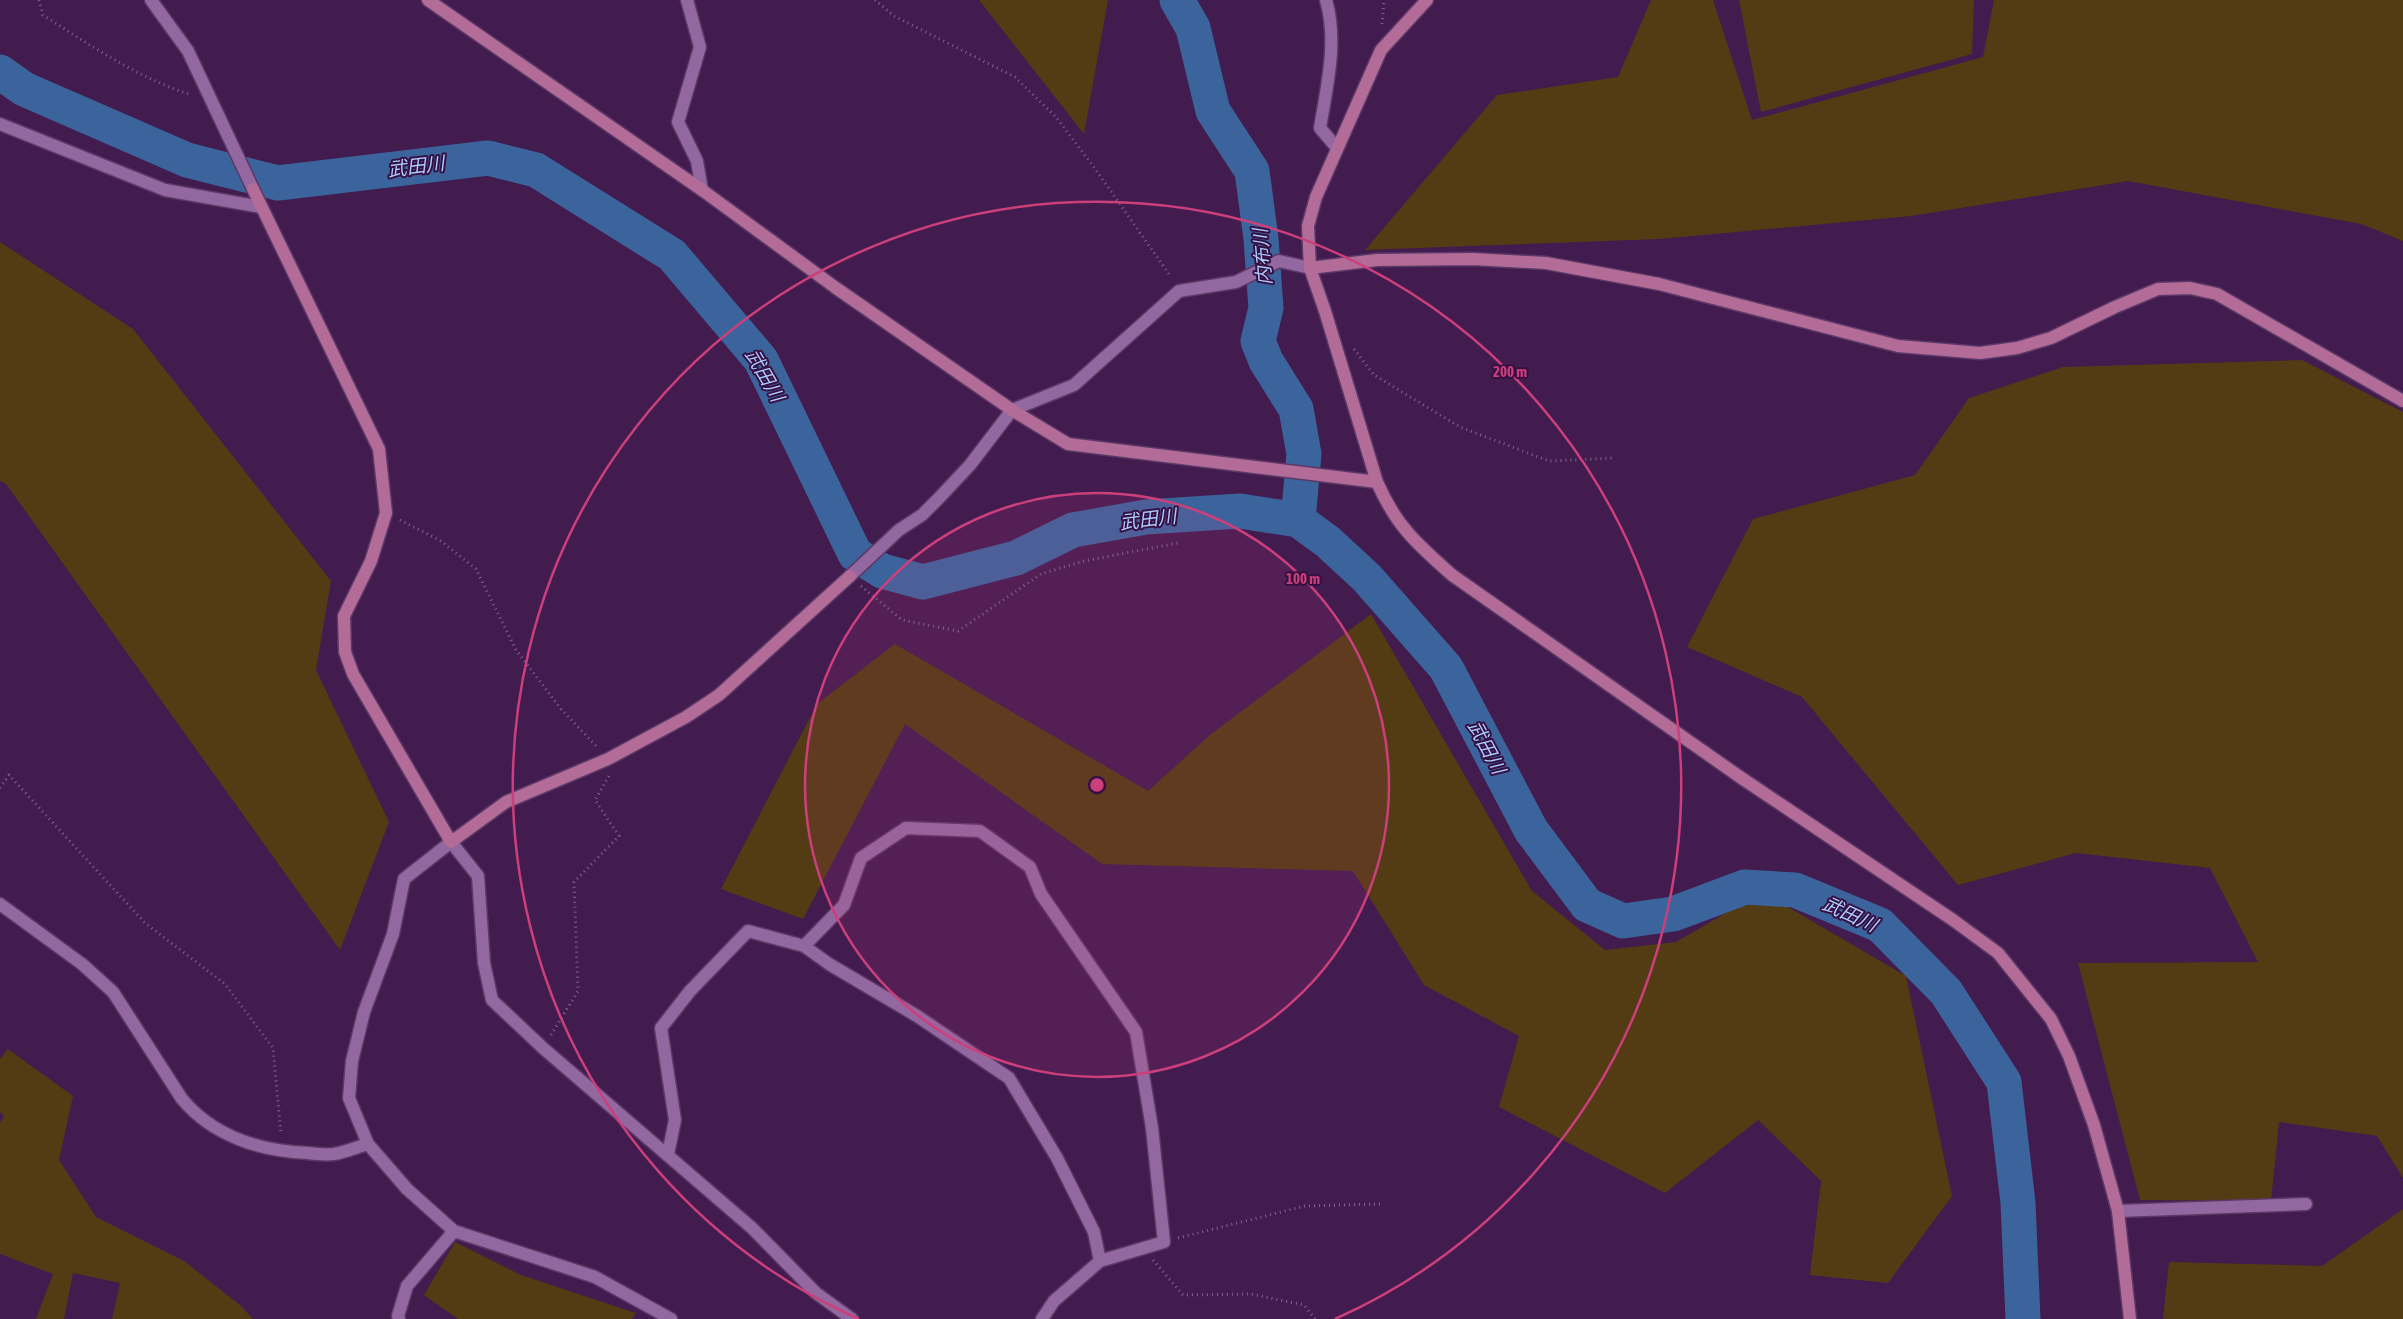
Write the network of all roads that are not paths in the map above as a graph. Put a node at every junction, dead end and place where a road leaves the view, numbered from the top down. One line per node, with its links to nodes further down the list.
1 (151, 0): 9 (street)
2 (428, 0): 8 (street)
3 (687, 0): 8 (street)
4 (1326, 0): 7 (street)
5 (1427, 0): 7 (street)
6 (0, 124): 9 (street)
7 (1337, 148): 10 (street)
8 (702, 190): 12 (street)
9 (261, 207): 14 (street)
10 (1310, 268): 11 (street); 12 (street); 13 (street)
11 (2403, 401)
12 (1012, 410): 13 (street); 14 (street)
13 (1376, 482): 20 (street)
14 (451, 842): 17 (street); 18 (street)
15 (0, 904): 17 (street)
16 (804, 946): 18 (street); 22 (street); 22 (street)
17 (368, 1144): 21 (street)
18 (668, 1154): 25 (street)
19 (2306, 1204): 20 (street)
20 (2118, 1211): 27 (street)
21 (454, 1231): 23 (street); 24 (street)
22 (1100, 1261): 26 (street)
23 (399, 1319)
24 (671, 1319)
25 (852, 1319)
26 (1042, 1319)
27 (2130, 1319)

